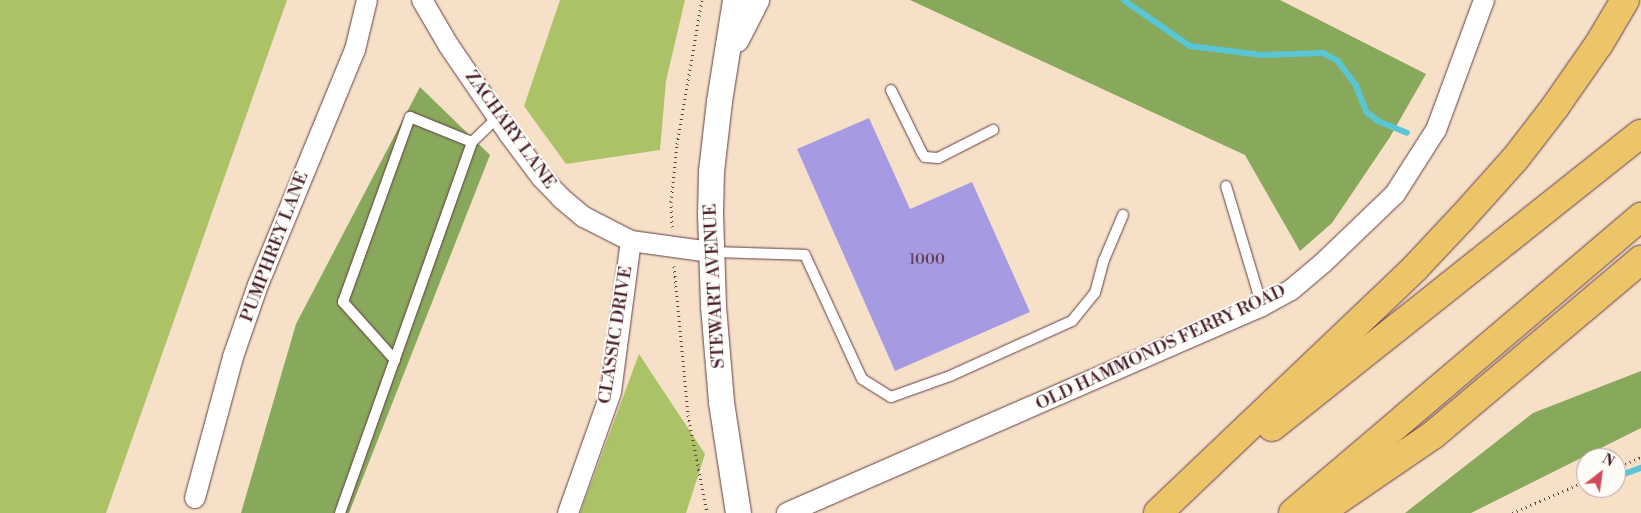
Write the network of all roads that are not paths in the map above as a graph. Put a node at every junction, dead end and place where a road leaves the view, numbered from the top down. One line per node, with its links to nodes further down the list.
1 (367, 0): 21 (street, PUMPHREY LANE)
2 (422, 0): 9 (street, ZACHARY LANE)
3 (735, 0): 7 (street, STEWART AVENUE)
4 (756, 0): 7 (street, STEWART AVENUE)
5 (1484, 0): 19 (street, OLD HAMMONDS FERRY ROAD)
6 (1625, 0): 26 (highway)
7 (726, 59): 17 (street, STEWART AVENUE)
8 (891, 90): 10 (lane)
9 (498, 117): 12 (lane); 16 (street, ZACHARY LANE)
10 (993, 130)
11 (1641, 134): 27 (highway)
12 (472, 142): 20 (lane); 20 (lane)
13 (1226, 186): 19 (lane)
14 (1122, 215): 17 (lane)
15 (1641, 217): 28 (highway)
16 (631, 241): 17 (street, ZACHARY LANE); 23 (street, CLASSIC DRIVE)
17 (710, 252): 24 (street, STEWART AVENUE)
18 (1641, 260): 29 (highway)
19 (1262, 306): 25 (street, OLD HAMMONDS FERRY ROAD)
20 (395, 360): 22 (lane)
21 (195, 498)
22 (340, 513)
23 (568, 513)
24 (738, 513)
25 (787, 513)
26 (1158, 513)
27 (1163, 513)
28 (1293, 513)
29 (1319, 513)

